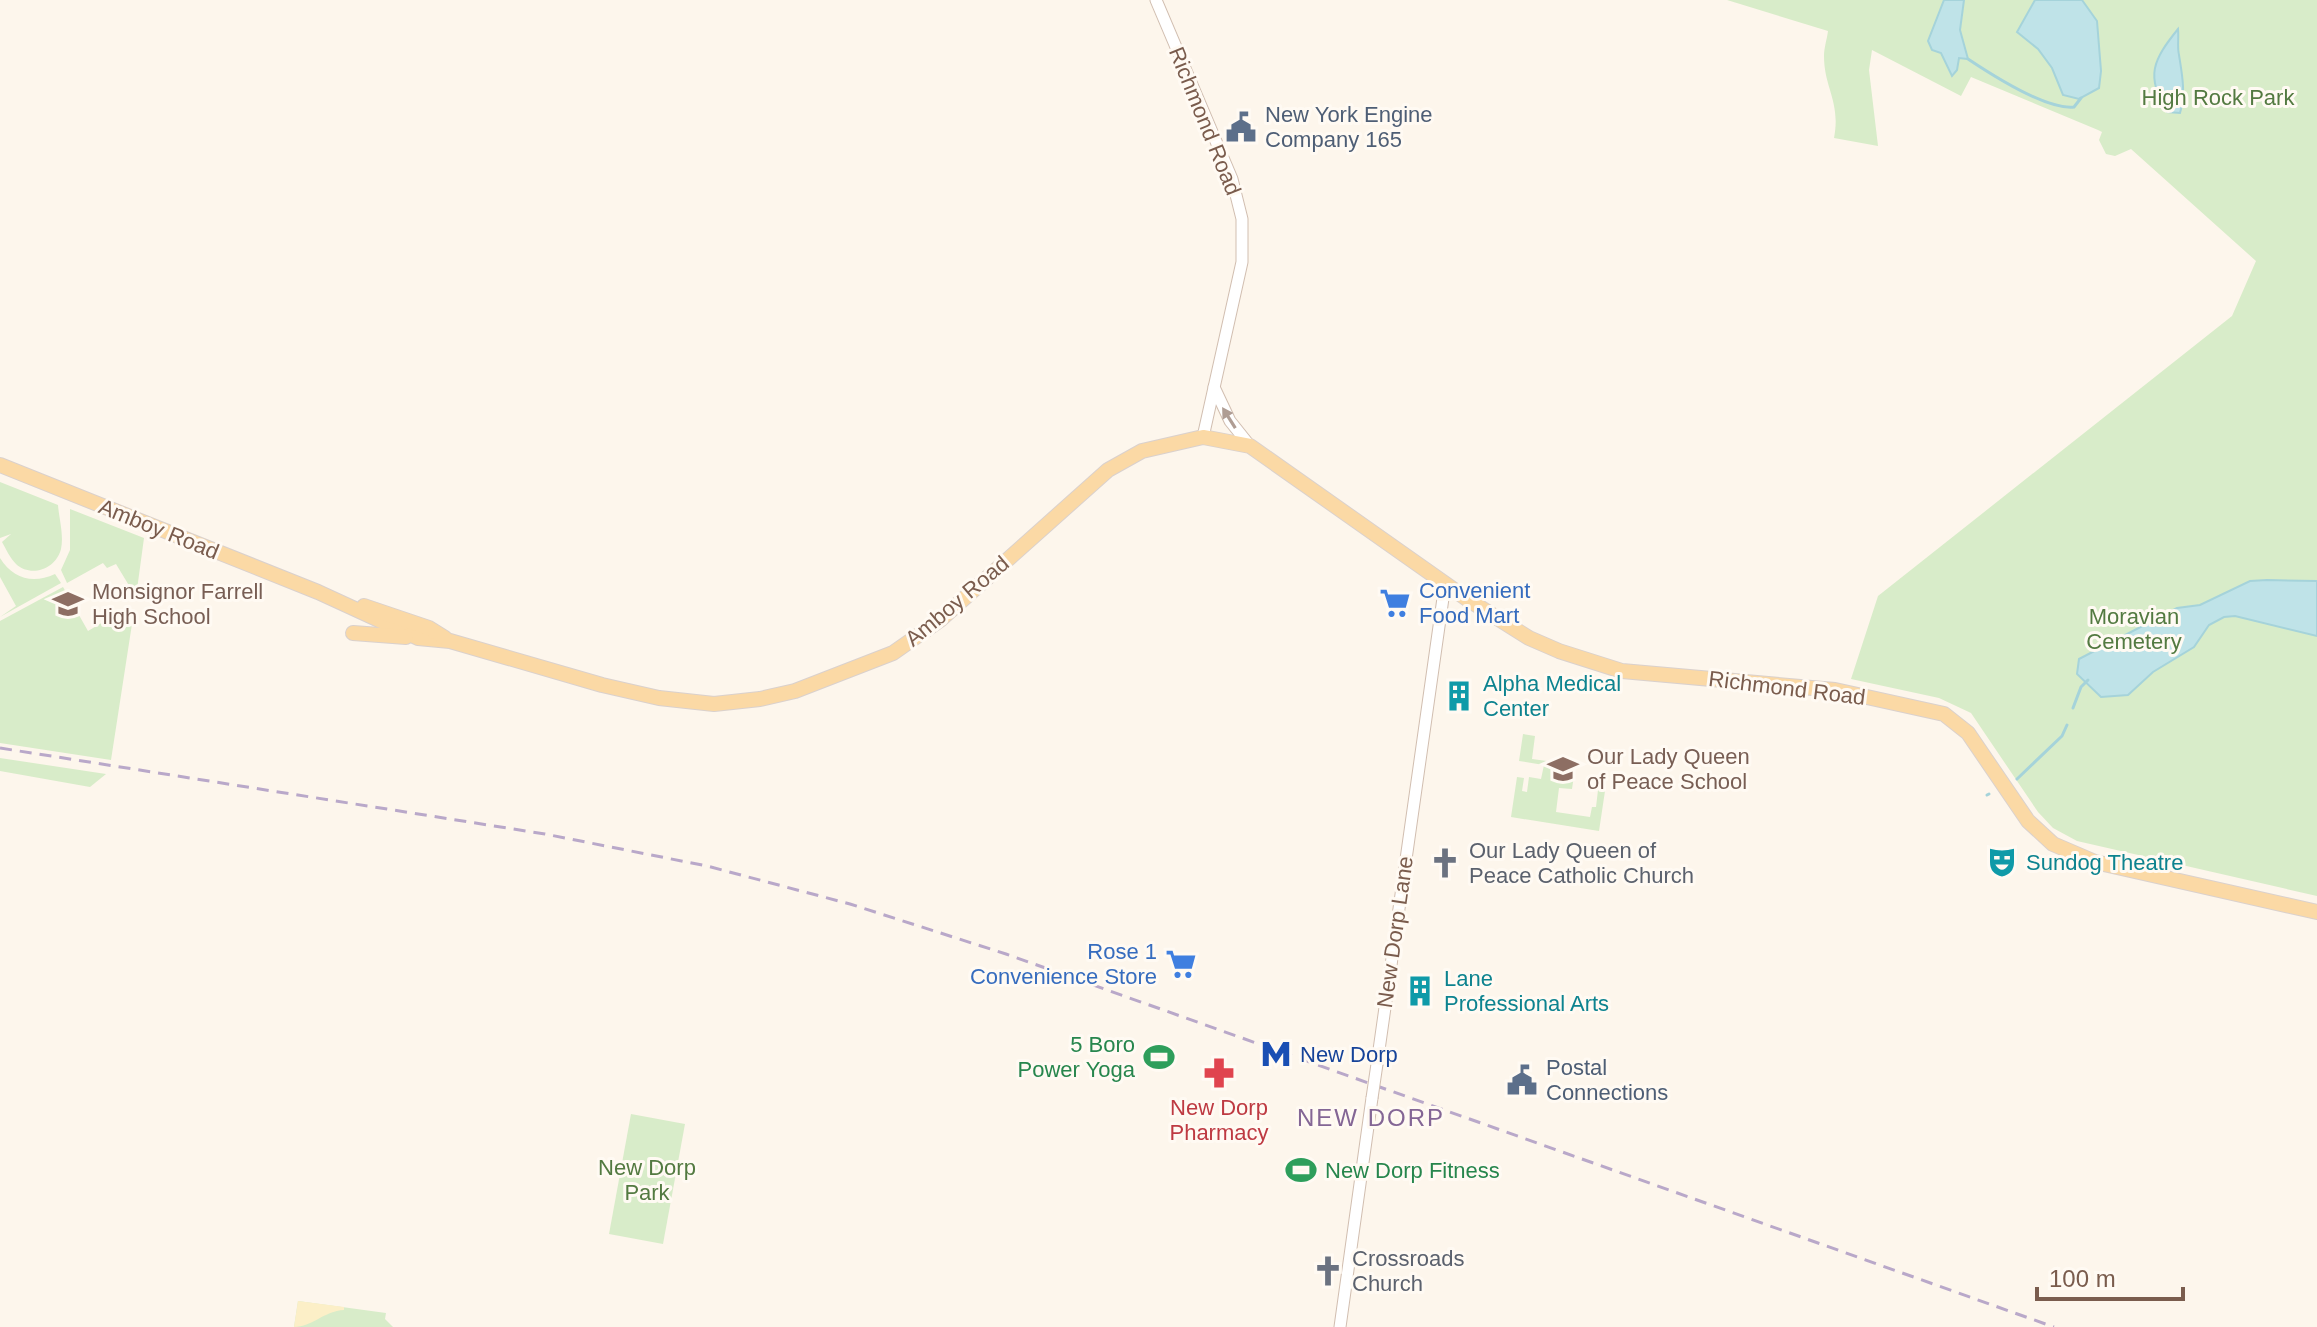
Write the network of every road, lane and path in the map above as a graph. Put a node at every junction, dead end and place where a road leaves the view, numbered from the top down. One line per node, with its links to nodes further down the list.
1 (1156, 0): 2 (street, Richmond Road)
2 (1214, 386): 3 (street, Richmond Road); 4 (street, Richmond Road, one-way to 2)
3 (1203, 437): 4 (main road, Richmond Road); 10 (main road, Amboy Road)
4 (1250, 446): 6 (main road, Richmond Road)
5 (0, 465): 7 (main road, Amboy Road)
6 (1445, 584): 11 (main road, Richmond Road); 12 (street, New Dorp Lane, bridge)
7 (318, 592): 9 (main road, Amboy Road); 10 (main road, Amboy Road)
8 (353, 633): 9 (main road)
9 (418, 638): 10 (main road, Amboy Road)
10 (450, 641)
11 (2317, 912)
12 (1340, 1327)

